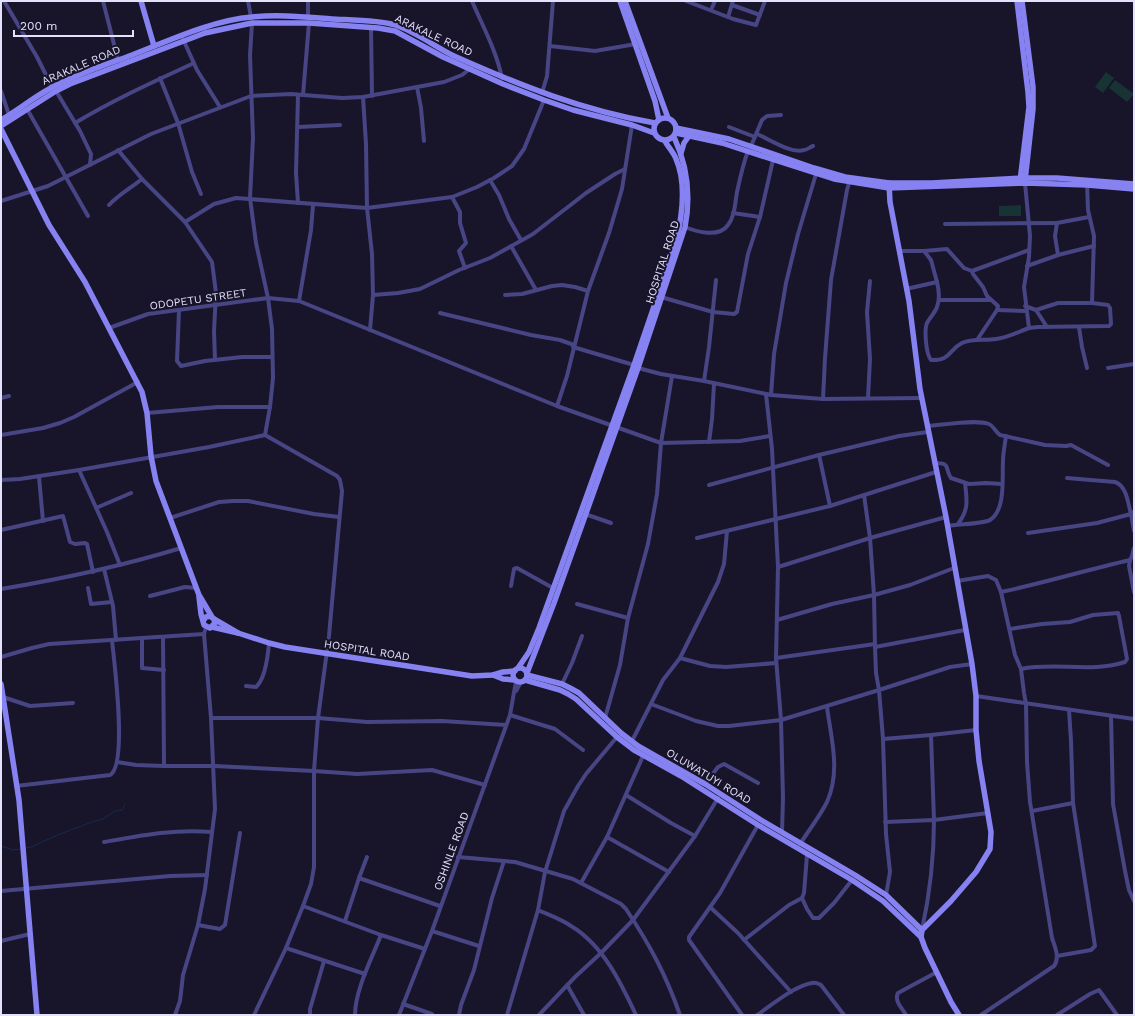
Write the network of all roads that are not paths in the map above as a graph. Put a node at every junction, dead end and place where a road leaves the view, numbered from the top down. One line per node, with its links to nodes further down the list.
1 (4, 1): 33 (street)
2 (103, 1): 27 (street)
3 (141, 1): 25 (street)
4 (248, 1): 18 (street)
5 (308, 1): 20 (street)
6 (472, 1): 31 (street)
7 (553, 1): 26 (street)
8 (620, 1): 24 (street)
9 (625, 1): 46 (street)
10 (686, 1): 16 (street)
11 (714, 1): 16 (street)
12 (765, 1): 17 (street)
13 (1017, 1): 77 (street)
14 (1022, 1): 77 (street)
15 (732, 3): 17 (street); 19 (street)
16 (711, 10): 19 (street)
17 (760, 15): 19 (street)
18 (251, 17): 20 (street, ARAKALE ROAD); 23 (street, ARAKALE ROAD)
19 (728, 17)
20 (309, 20): 21 (street, ARAKALE ROAD); 22 (street, ARAKALE ROAD); 29 (street, ARAKALE ROAD); 37 (street)
21 (252, 23): 23 (street, ARAKALE ROAD); 38 (street)
22 (371, 28): 29 (street, ARAKALE ROAD); 39 (street)
23 (183, 38): 25 (street, ARAKALE ROAD); 28 (street); 33 (street, ARAKALE ROAD)
24 (636, 44): 26 (street); 48 (street)
25 (154, 46): 27 (street, ARAKALE ROAD)
26 (550, 46): 35 (street)
27 (118, 60): 33 (street, ARAKALE ROAD)
28 (194, 63): 30 (street); 42 (street)
29 (472, 67): 31 (street, ARAKALE ROAD); 32 (street); 41 (street, ARAKALE ROAD)
30 (160, 78): 49 (street); 50 (street)
31 (502, 78): 35 (street, ARAKALE ROAD)
32 (417, 87): 39 (street); 62 (street)
33 (54, 89): 43 (street, ARAKALE ROAD); 44 (street, ARAKALE ROAD); 49 (street)
34 (1, 91): 44 (street)
35 (542, 93): 48 (street, ARAKALE ROAD)
36 (298, 95): 37 (street); 38 (street); 54 (street)
37 (303, 95): 40 (street)
38 (252, 96): 42 (street); 85 (street)
39 (372, 96): 40 (street)
40 (363, 97): 90 (street)
41 (544, 100): 52 (street, ARAKALE ROAD); 75 (street)
42 (220, 107): 50 (street)
43 (27, 109): 53 (street, ARAKALE ROAD); 73 (street)
44 (10, 115): 47 (street, ARAKALE ROAD)
45 (781, 115): 59 (street)
46 (668, 118): 48 (street); 58 (street)
47 (1, 120)
48 (657, 122): 57 (street)
49 (75, 123): 67 (street)
50 (178, 123): 65 (street); 83 (street)
51 (340, 125): 54 (street)
52 (632, 125): 57 (street, ARAKALE ROAD); 71 (street)
53 (1, 126)
54 (298, 127): 87 (street)
55 (729, 127): 59 (street)
56 (1, 129): 82 (street)
57 (654, 133): 61 (street)
58 (675, 133): 60 (street); 61 (street); 64 (street); 66 (street, HOSPITAL ROAD)
59 (756, 135): 63 (street); 64 (street)
60 (689, 136): 64 (street); 66 (street)
61 (665, 141): 142 (street, HOSPITAL ROAD)
62 (424, 142)
63 (813, 146)
64 (750, 149): 69 (street); 76 (street); 91 (street)
65 (118, 150): 68 (street); 74 (street)
66 (681, 153): 99 (street, HOSPITAL ROAD)
67 (91, 154): 68 (street); 70 (street)
68 (100, 160): 70 (street)
69 (773, 160): 72 (street); 93 (street)
70 (90, 165): 73 (street)
71 (625, 169): 100 (street); 115 (street)
72 (816, 174): 76 (street); 149 (street)
73 (67, 178): 82 (street); 92 (street)
74 (142, 179): 88 (street); 95 (street)
75 (490, 180): 84 (street); 100 (street)
76 (850, 180): 80 (street); 154 (street)
77 (1023, 181): 78 (street); 80 (street); 96 (street)
78 (1087, 183): 79 (street); 81 (street); 94 (street)
79 (1134, 184)
80 (889, 186): 104 (street)
81 (1134, 189)
82 (32, 191): 86 (street); 134 (street)
83 (201, 194)
84 (452, 197): 90 (street); 108 (street)
85 (250, 198): 87 (street); 95 (street); 119 (street)
86 (1, 202)
87 (298, 203): 89 (street)
88 (109, 205)
89 (313, 205): 90 (street); 122 (street)
90 (367, 208): 116 (street)
91 (733, 213): 93 (street); 99 (street)
92 (88, 216)
93 (760, 217): 130 (street)
94 (1089, 217): 97 (street); 102 (street)
95 (185, 222): 124 (street)
96 (1030, 223): 97 (street); 98 (street); 103 (street)
97 (1057, 223): 106 (street)
98 (945, 224)
99 (685, 227): 118 (street, HOSPITAL ROAD)
100 (521, 240): 101 (street)
101 (511, 246): 108 (street); 114 (street)
102 (1094, 246): 106 (street); 123 (street)
103 (1029, 250): 107 (street); 109 (street)
104 (900, 251): 105 (street); 113 (street)
105 (924, 251): 109 (street); 112 (street)
106 (1058, 255): 107 (street)
107 (1027, 266): 125 (street)
108 (465, 268): 116 (street)
109 (972, 271): 121 (street)
110 (716, 280): 130 (street)
111 (870, 281): 152 (street)
112 (938, 282): 113 (street); 120 (street)
113 (906, 289): 153 (street)
114 (536, 290): 115 (street); 117 (street)
115 (588, 291): 138 (street)
116 (373, 295): 136 (street)
117 (505, 295)
118 (661, 297): 130 (street); 142 (street, HOSPITAL ROAD)
119 (268, 298): 122 (street, ODOPETU STREET); 124 (street, ODOPETU STREET); 139 (street)
120 (939, 300): 121 (street); 137 (street)
121 (991, 300): 127 (street)
122 (299, 301): 136 (street, ODOPETU STREET)
123 (1092, 303): 128 (street); 133 (street)
124 (216, 305): 126 (street, ODOPETU STREET); 140 (street)
125 (1025, 306): 128 (street); 129 (street)
126 (179, 310): 134 (street, ODOPETU STREET); 140 (street)
127 (997, 310): 129 (street); 137 (street)
128 (1036, 310): 132 (street)
129 (1026, 311): 135 (street)
130 (713, 312): 146 (street)
131 (440, 313): 138 (street)
132 (1048, 327): 133 (street); 135 (street)
133 (1079, 327): 143 (street)
134 (109, 328): 147 (street)
135 (1029, 328): 137 (street)
136 (370, 330): 155 (street, ODOPETU STREET)
137 (977, 340)
138 (574, 346): 142 (street); 155 (street)
139 (272, 357): 140 (street); 156 (street)
140 (215, 360)
141 (1134, 364): 144 (street)
142 (635, 366): 145 (street); 158 (street)
143 (1087, 368)
144 (1108, 368)
145 (672, 376): 146 (street); 165 (street)
146 (704, 381): 148 (street)
147 (138, 382): 157 (street); 161 (street)
148 (714, 384): 149 (street); 164 (street)
149 (769, 395): 154 (street); 162 (street)
150 (9, 396): 151 (street)
151 (1, 398)
152 (868, 398): 153 (street); 154 (street)
153 (921, 398): 159 (street)
154 (823, 399)
155 (557, 406): 158 (street, ODOPETU STREET)
156 (270, 407): 157 (street); 160 (street)
157 (147, 413): 167 (street)
158 (613, 427): 165 (street, ODOPETU STREET); 184 (street); 211 (street)
159 (928, 429): 163 (street); 166 (street); 168 (street)
160 (265, 434): 167 (street); 185 (street)
161 (1, 435)
162 (770, 436): 164 (street); 170 (street)
163 (1006, 436): 169 (street); 177 (street)
164 (709, 442): 165 (street)
165 (661, 443): 221 (street)
166 (819, 455): 170 (street); 181 (street)
167 (151, 456): 171 (street); 187 (street)
168 (934, 463): 172 (street); 176 (street)
169 (1108, 465)
170 (772, 467): 178 (street); 188 (street)
171 (78, 470): 173 (street); 182 (street)
172 (936, 472): 180 (street); 186 (street)
173 (39, 477): 175 (street); 189 (street)
174 (1067, 478): 183 (street)
175 (1, 480)
176 (965, 483): 177 (street); 191 (street)
177 (1002, 484): 191 (street)
178 (709, 485)
179 (130, 493): 182 (street)
180 (864, 495): 181 (street); 198 (street)
181 (830, 506): 188 (street)
182 (96, 508): 202 (street)
183 (1132, 513): 195 (street); 196 (street)
184 (585, 514): 190 (street); 244 (street)
185 (339, 517): 187 (street); 235 (street)
186 (946, 517): 192 (street); 198 (street)
187 (170, 518): 199 (street)
188 (776, 518): 194 (street); 203 (street)
189 (43, 521): 193 (street); 206 (street)
190 (611, 523)
191 (958, 524): 192 (street)
192 (947, 526): 204 (street)
193 (1, 530)
194 (727, 531): 197 (street); 237 (street)
195 (1134, 531)
196 (1028, 533)
197 (697, 538)
198 (870, 538): 203 (street); 216 (street)
199 (181, 548): 202 (street); 210 (street)
200 (1134, 548): 201 (street)
201 (1130, 560): 213 (street); 214 (street)
202 (120, 565): 205 (street)
203 (778, 567): 222 (street)
204 (954, 568): 207 (street); 216 (street)
205 (104, 569): 206 (street); 218 (street)
206 (93, 572): 212 (street)
207 (957, 581): 213 (street); 226 (street)
208 (511, 586): 211 (street)
209 (88, 588): 218 (street)
210 (196, 588): 215 (street); 217 (street)
211 (553, 588): 242 (street)
212 (1, 589)
213 (1001, 592): 225 (street)
214 (1134, 592)
215 (199, 595): 220 (street); 223 (street)
216 (874, 595): 222 (street); 234 (street)
217 (150, 596)
218 (112, 602): 232 (street)
219 (577, 604): 221 (street)
220 (213, 618): 223 (street); 224 (street); 227 (street)
221 (628, 618): 260 (street)
222 (777, 620): 238 (street)
223 (204, 624): 224 (street); 228 (street)
224 (212, 627): 227 (street)
225 (1010, 629): 240 (street); 240 (street)
226 (965, 630): 234 (street); 239 (street)
227 (238, 633): 233 (street, HOSPITAL ROAD)
228 (204, 634): 230 (street); 258 (street)
229 (582, 636): 247 (street)
230 (163, 637): 231 (street); 241 (street)
231 (142, 638): 232 (street); 241 (street)
232 (114, 640): 236 (street); 271 (street)
233 (269, 643): 235 (street, HOSPITAL ROAD); 246 (street)
234 (875, 646): 238 (street); 248 (street)
235 (327, 654): 243 (street, HOSPITAL ROAD); 259 (street)
236 (1, 657)
237 (680, 658): 238 (street); 252 (street)
238 (776, 660): 262 (street)
239 (972, 664): 248 (street); 249 (street)
240 (1020, 669): 253 (street)
241 (164, 670): 272 (street)
242 (516, 670): 243 (street); 244 (street); 244 (street)
243 (493, 675): 244 (street)
244 (522, 678): 247 (street); 256 (street, OSHINLE ROAD)
245 (1, 684): 250 (street)
246 (246, 686)
247 (561, 687): 260 (street, OLUWATUYI ROAD); 266 (street, OLUWATUYI ROAD)
248 (879, 690): 254 (street); 267 (street)
249 (976, 696): 253 (street); 264 (street)
250 (3, 697): 251 (street); 278 (street)
251 (73, 703)
252 (651, 704): 262 (street); 268 (street)
253 (1026, 704): 255 (street); 282 (street)
254 (827, 707): 262 (street); 293 (street)
255 (1069, 710): 257 (street); 281 (street)
256 (510, 715): 263 (street, OSHINLE ROAD); 269 (street)
257 (1111, 716): 261 (street); 308 (street)
258 (211, 718): 259 (street); 273 (street)
259 (318, 718): 263 (street); 274 (street)
260 (605, 718): 268 (street, OLUWATUYI ROAD)
261 (1134, 719)
262 (781, 720): 288 (street)
263 (506, 725): 277 (street, OSHINLE ROAD)
264 (976, 730): 265 (street); 283 (street)
265 (931, 734): 267 (street); 284 (street)
266 (617, 738): 270 (street, OLUWATUYI ROAD); 298 (street)
267 (883, 739): 285 (street)
268 (632, 741): 276 (street, OLUWATUYI ROAD)
269 (583, 750)
270 (643, 756): 279 (street); 280 (street, OLUWATUYI ROAD)
271 (117, 762): 272 (street); 278 (street)
272 (164, 766): 273 (street)
273 (214, 766): 274 (street); 287 (street)
274 (314, 771): 277 (street); 309 (street)
275 (758, 783): 276 (street)
276 (706, 784): 288 (street, OLUWATUYI ROAD)
277 (485, 785): 296 (street, OSHINLE ROAD)
278 (16, 786): 304 (street)
279 (626, 795): 290 (street); 291 (street)
280 (718, 798): 286 (street, OLUWATUYI ROAD); 290 (street)
281 (1073, 803): 282 (street); 327 (street)
282 (1032, 811): 327 (street)
283 (988, 812): 284 (street); 316 (street)
284 (934, 820): 285 (street); 316 (street)
285 (886, 822): 306 (street)
286 (758, 825): 294 (street, OLUWATUYI ROAD); 311 (street)
287 (212, 832): 292 (street); 300 (street)
288 (782, 832): 293 (street, OLUWATUYI ROAD)
289 (240, 833): 315 (street)
290 (695, 836): 299 (street)
291 (607, 837): 299 (street); 303 (street)
292 (104, 842)
293 (800, 844): 302 (street, OLUWATUYI ROAD)
294 (807, 855): 302 (street, OLUWATUYI ROAD); 307 (street)
295 (367, 857): 301 (street)
296 (458, 857): 297 (street); 310 (street, OSHINLE ROAD)
297 (504, 861): 298 (street); 323 (street)
298 (545, 872): 303 (street); 312 (street)
299 (669, 872): 313 (street)
300 (207, 875): 304 (street); 315 (street)
301 (359, 878): 310 (street); 314 (street)
302 (853, 878): 306 (street); 307 (street); 320 (street)
303 (581, 883): 313 (street)
304 (26, 887): 305 (street); 318 (street)
305 (1, 890)
306 (886, 896): 316 (street)
307 (802, 898): 321 (street)
308 (1134, 901)
309 (303, 906): 314 (street); 324 (street)
310 (440, 906): 317 (street, OSHINLE ROAD)
311 (710, 907): 321 (street); 348 (street)
312 (538, 910): 326 (street); 343 (street)
313 (633, 920): 326 (street); 347 (street)
314 (345, 921): 319 (street)
315 (198, 925): 337 (street)
316 (922, 930): 320 (street)
317 (432, 931): 323 (street); 325 (street, OSHINLE ROAD)
318 (30, 934): 322 (street); 336 (street)
319 (381, 935): 325 (street); 330 (street)
320 (921, 937): 329 (street)
321 (744, 940): 332 (street)
322 (1, 942)
323 (479, 946): 342 (street)
324 (286, 948): 328 (street); 338 (street)
325 (425, 949): 333 (street, OSHINLE ROAD)
326 (601, 953): 331 (street); 346 (street)
327 (1057, 956): 353 (street)
328 (324, 961): 330 (street); 339 (street)
329 (937, 972): 351 (street); 352 (street)
330 (365, 974): 340 (street)
331 (568, 986): 344 (street); 345 (street)
332 (792, 992): 349 (street); 350 (street)
333 (404, 1004): 335 (street); 341 (street, OSHINLE ROAD)
334 (1065, 1013): 354 (street); 355 (street)
335 (432, 1014)
336 (37, 1015)
337 (175, 1015)
338 (254, 1015)
339 (310, 1015)
340 (355, 1015)
341 (399, 1015)
342 (460, 1015)
343 (507, 1015)
344 (539, 1015)
345 (584, 1015)
346 (636, 1015)
347 (680, 1015)
348 (742, 1015)
349 (757, 1015)
350 (844, 1015)
351 (906, 1015)
352 (959, 1015)
353 (982, 1015)
354 (1057, 1015)
355 (1117, 1015)

